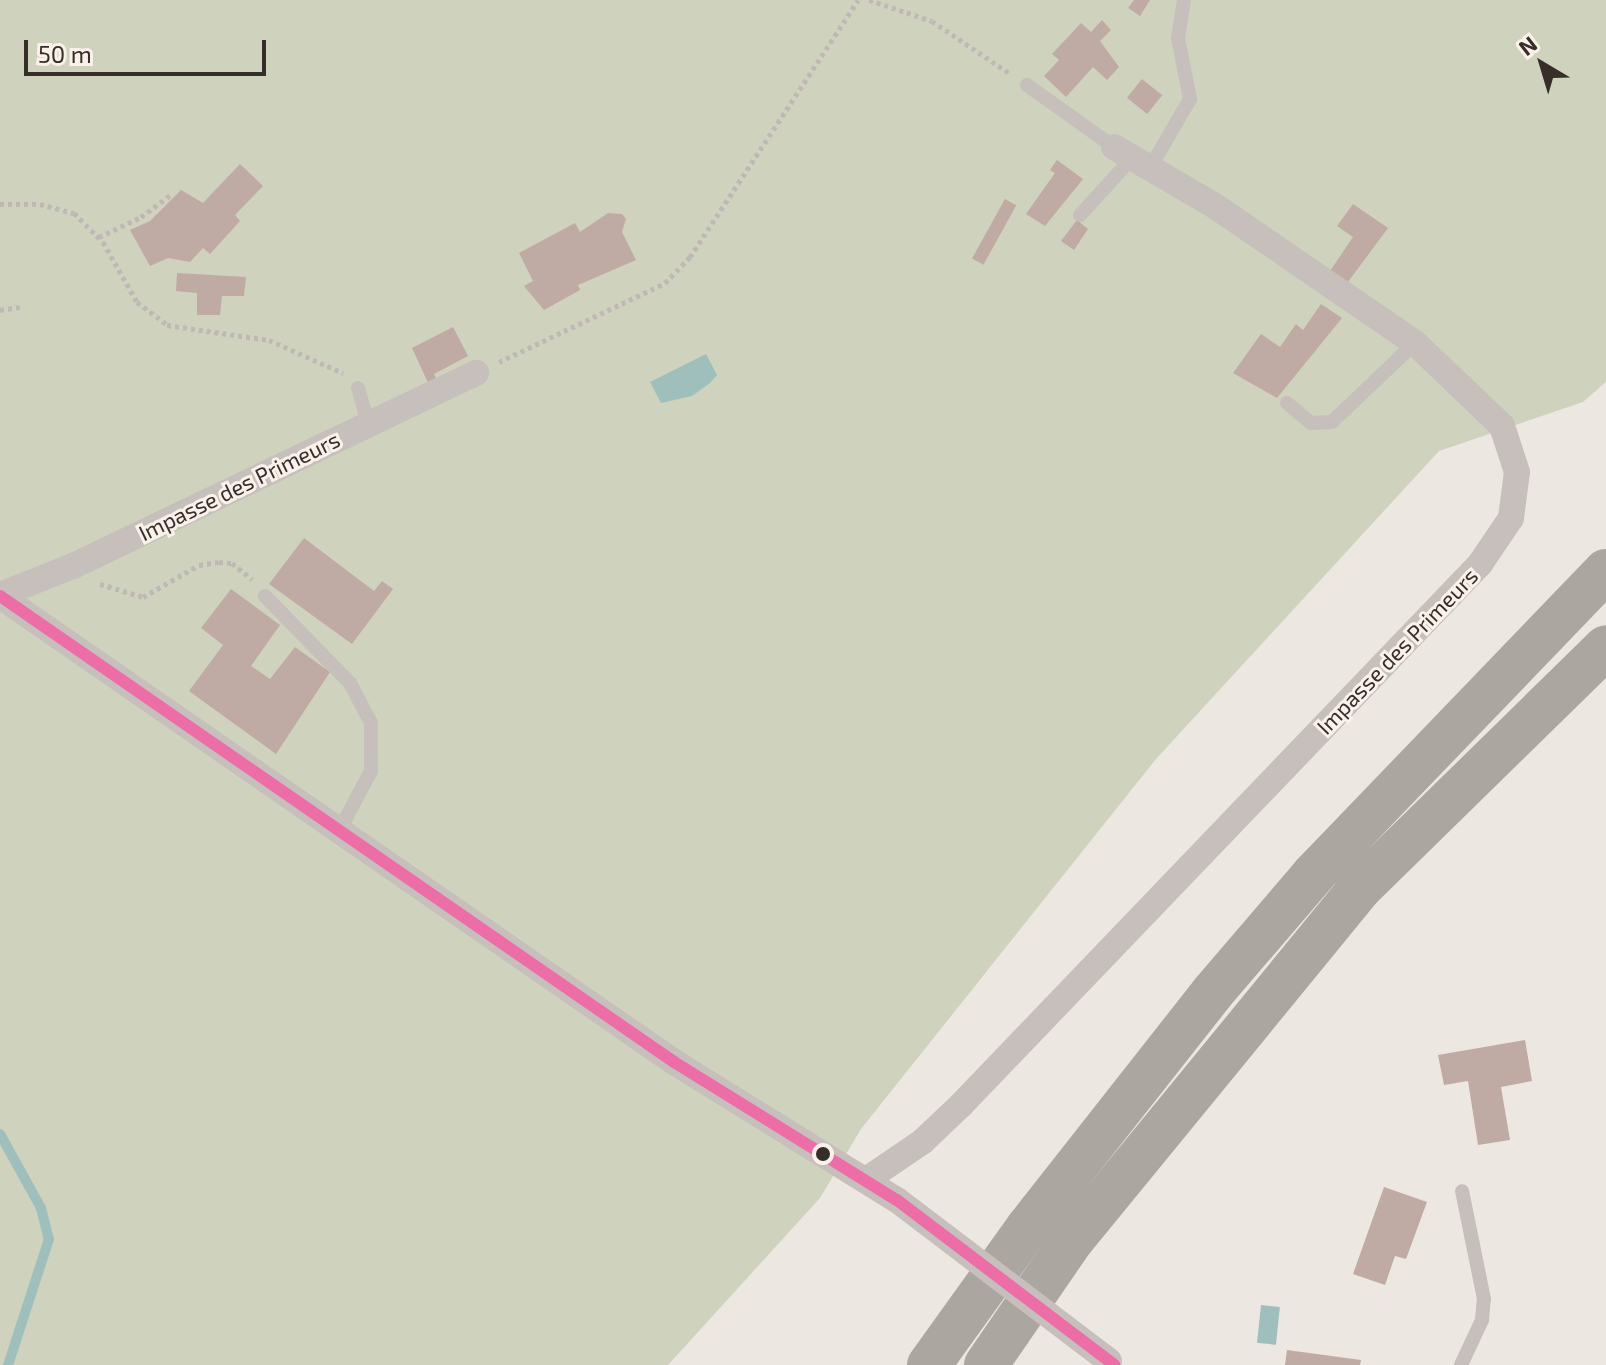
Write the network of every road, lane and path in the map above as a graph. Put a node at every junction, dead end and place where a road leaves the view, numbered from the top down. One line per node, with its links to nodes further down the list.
1 (858, 0): 13 (path)
2 (869, 0): 4 (path)
3 (1184, 0): 5 (lane)
4 (1027, 85): 5 (lane)
5 (1132, 157): 8 (lane); 12 (street, Impasse des Primeurs)
6 (171, 194): 9 (path)
7 (0, 204): 9 (path)
8 (1080, 215)
9 (99, 237): 14 (path)
10 (24, 306): 11 (path)
11 (0, 310)
12 (1415, 343): 15 (lane); 23 (street, Impasse des Primeurs)
13 (476, 373): 16 (street, Impasse des Primeurs)
14 (358, 388): 16 (lane)
15 (1287, 403)
16 (368, 424): 18 (street, Impasse des Primeurs)
17 (1606, 571): 26 (highway)
18 (60, 572): 19 (street, Impasse des Primeurs); 20 (path)
19 (0, 595): 22 (street)
20 (265, 596): 22 (lane)
21 (1606, 647): 27 (highway)
22 (339, 831): 23 (street)
23 (866, 1180): 25 (street, bridge)
24 (1462, 1191): 28 (lane)
25 (1112, 1363)
26 (929, 1365)
27 (986, 1365)
28 (1461, 1365)

